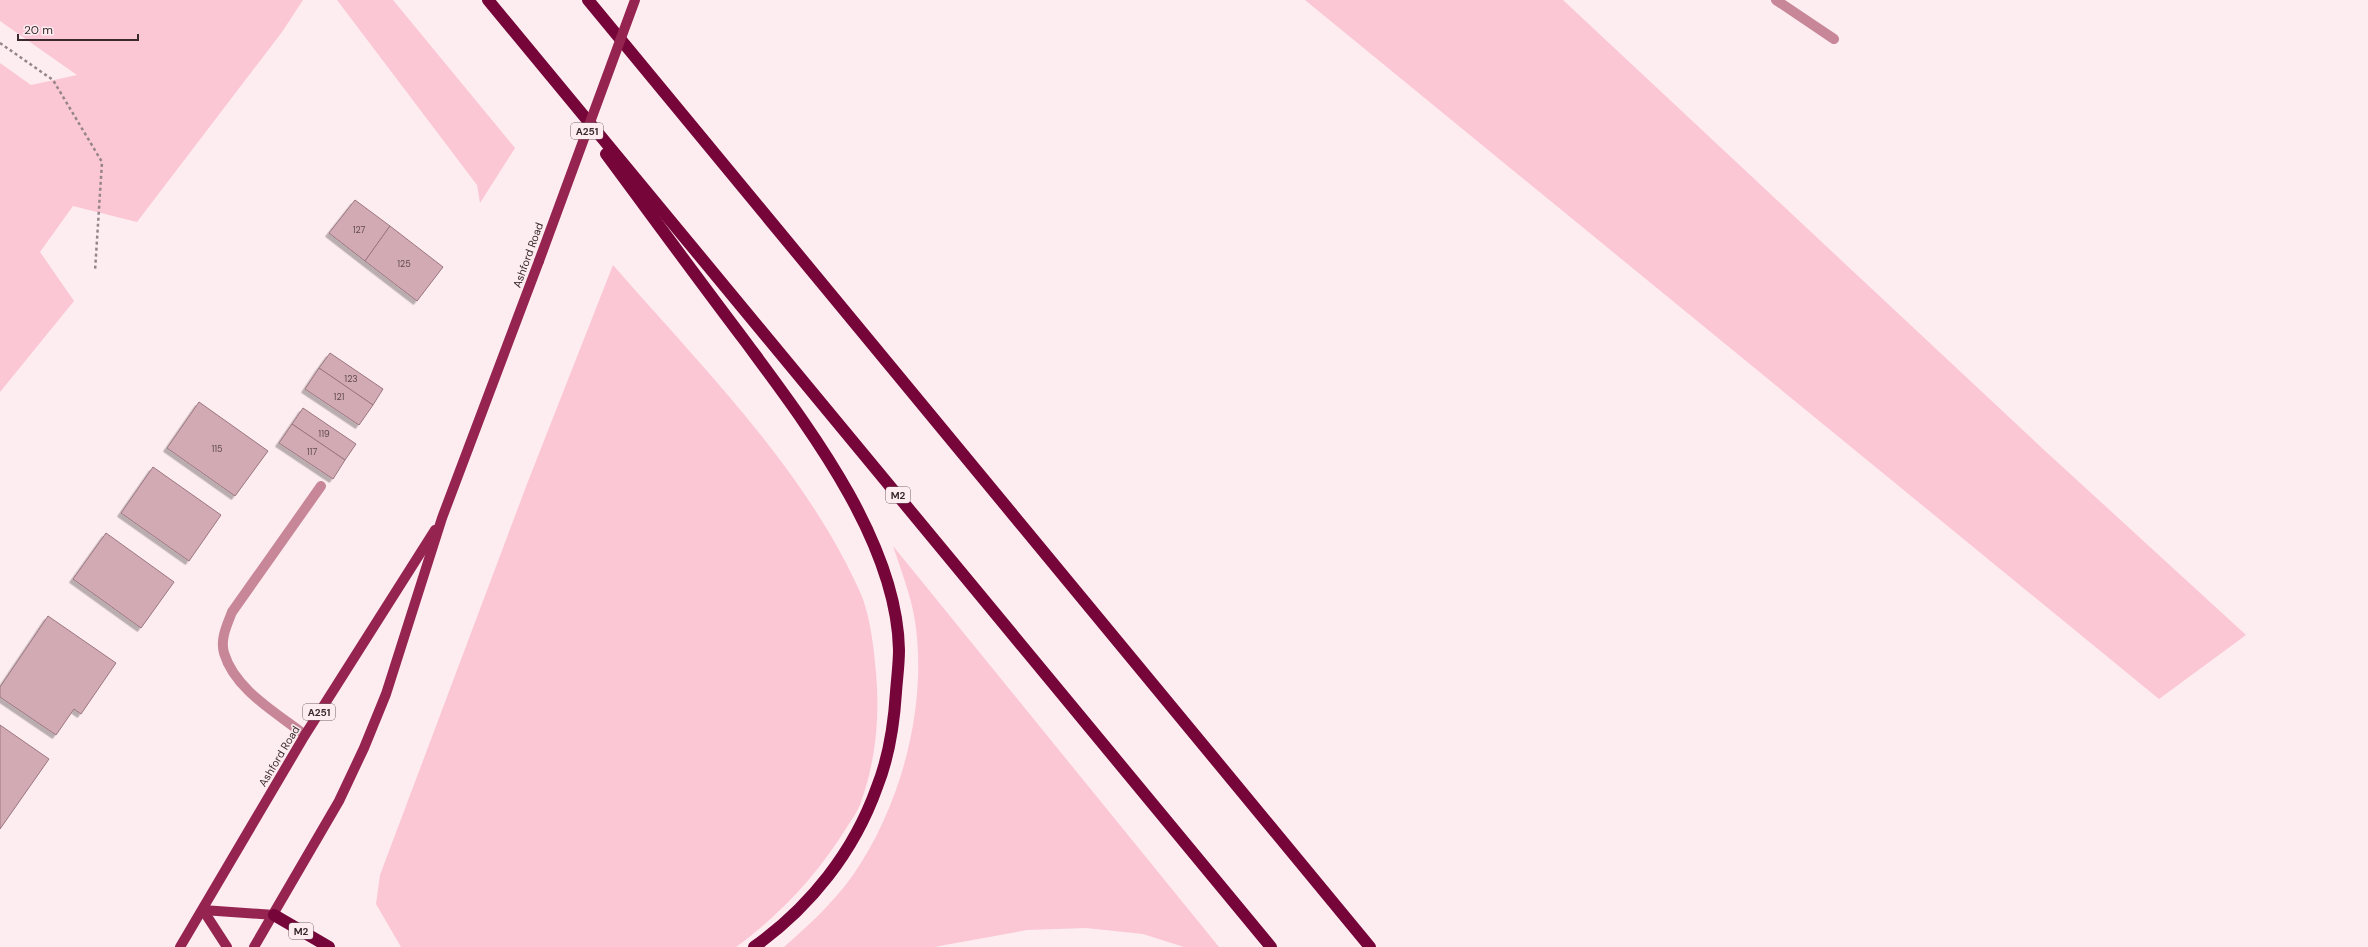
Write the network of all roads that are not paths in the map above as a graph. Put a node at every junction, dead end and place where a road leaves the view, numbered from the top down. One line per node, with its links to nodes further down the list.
1 (488, 0): 6 (highway, M2)
2 (588, 0): 18 (highway)
3 (635, 0): 8 (main road, Ashford Road / A251, bridge)
4 (1776, 0): 5 (lane)
5 (1834, 39)
6 (524, 44): 16 (highway, M2); 17 (highway, M2)
7 (321, 486): 9 (lane)
8 (442, 518): 9 (main road, Ashford Road / A251); 11 (main road, Ashford Road / A251)
9 (305, 735): 10 (main road, Ashford Road / A251)
10 (203, 910): 11 (main road); 12 (main road, Ashford Road / A251); 13 (main road)
11 (274, 915): 14 (main road, Ashford Road / A251); 15 (highway, M2)
12 (180, 947)
13 (227, 947)
14 (254, 947)
15 (329, 947)
16 (754, 947)
17 (1271, 947)
18 (1370, 947)

